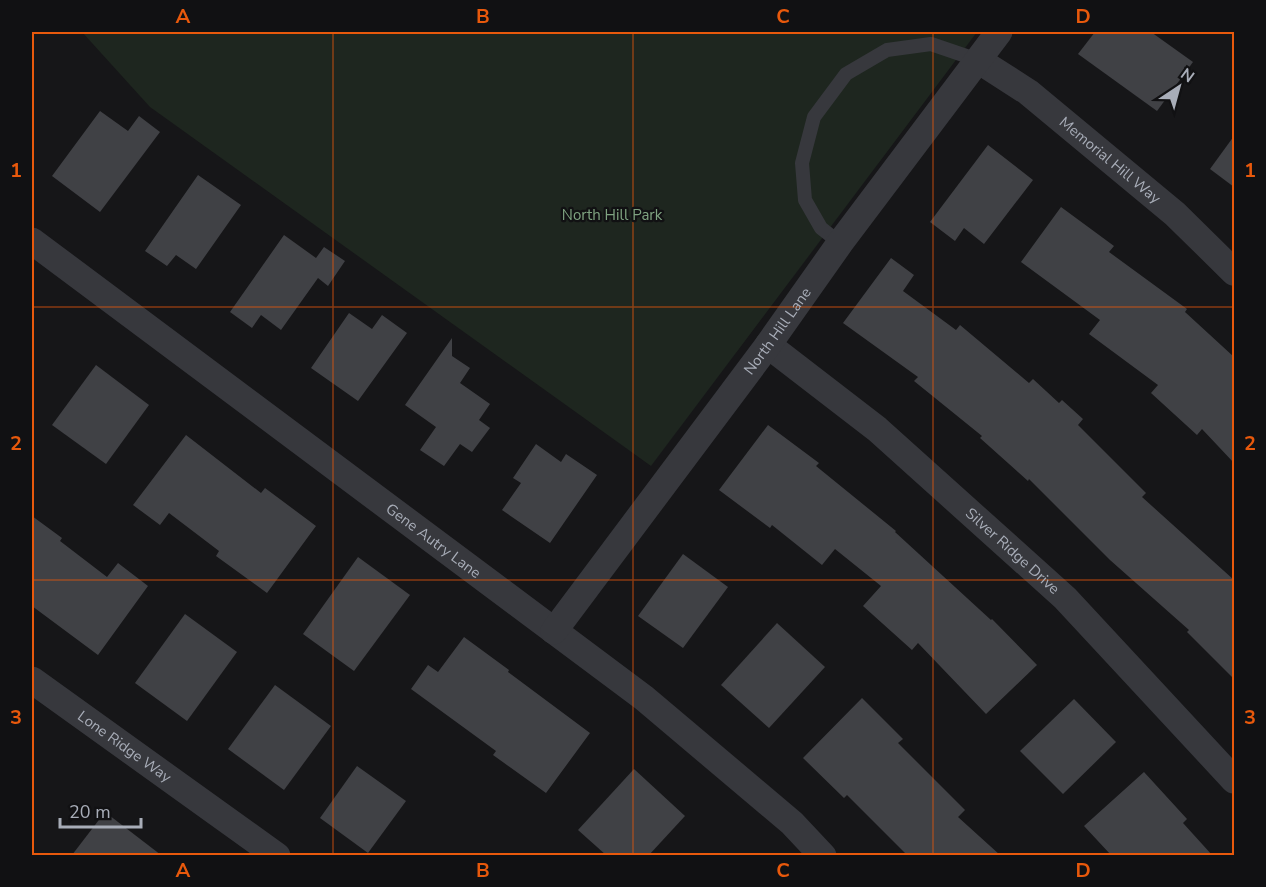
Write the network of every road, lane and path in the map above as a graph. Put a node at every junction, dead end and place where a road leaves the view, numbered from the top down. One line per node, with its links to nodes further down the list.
1 (999, 32): 2 (street, North Hill Lane)
2 (978, 60): 4 (street, North Hill Lane); 4 (lane); 5 (street, Memorial Hill Way)
3 (32, 241): 7 (street, Gene Autry Lane)
4 (840, 243): 6 (street, North Hill Lane)
5 (1234, 272)
6 (768, 345): 7 (street, North Hill Lane); 9 (street, Silver Ridge Drive)
7 (554, 631): 11 (street, Gene Autry Lane)
8 (32, 680): 10 (street, Lone Ridge Way)
9 (1234, 780)
10 (277, 855)
11 (823, 855)

